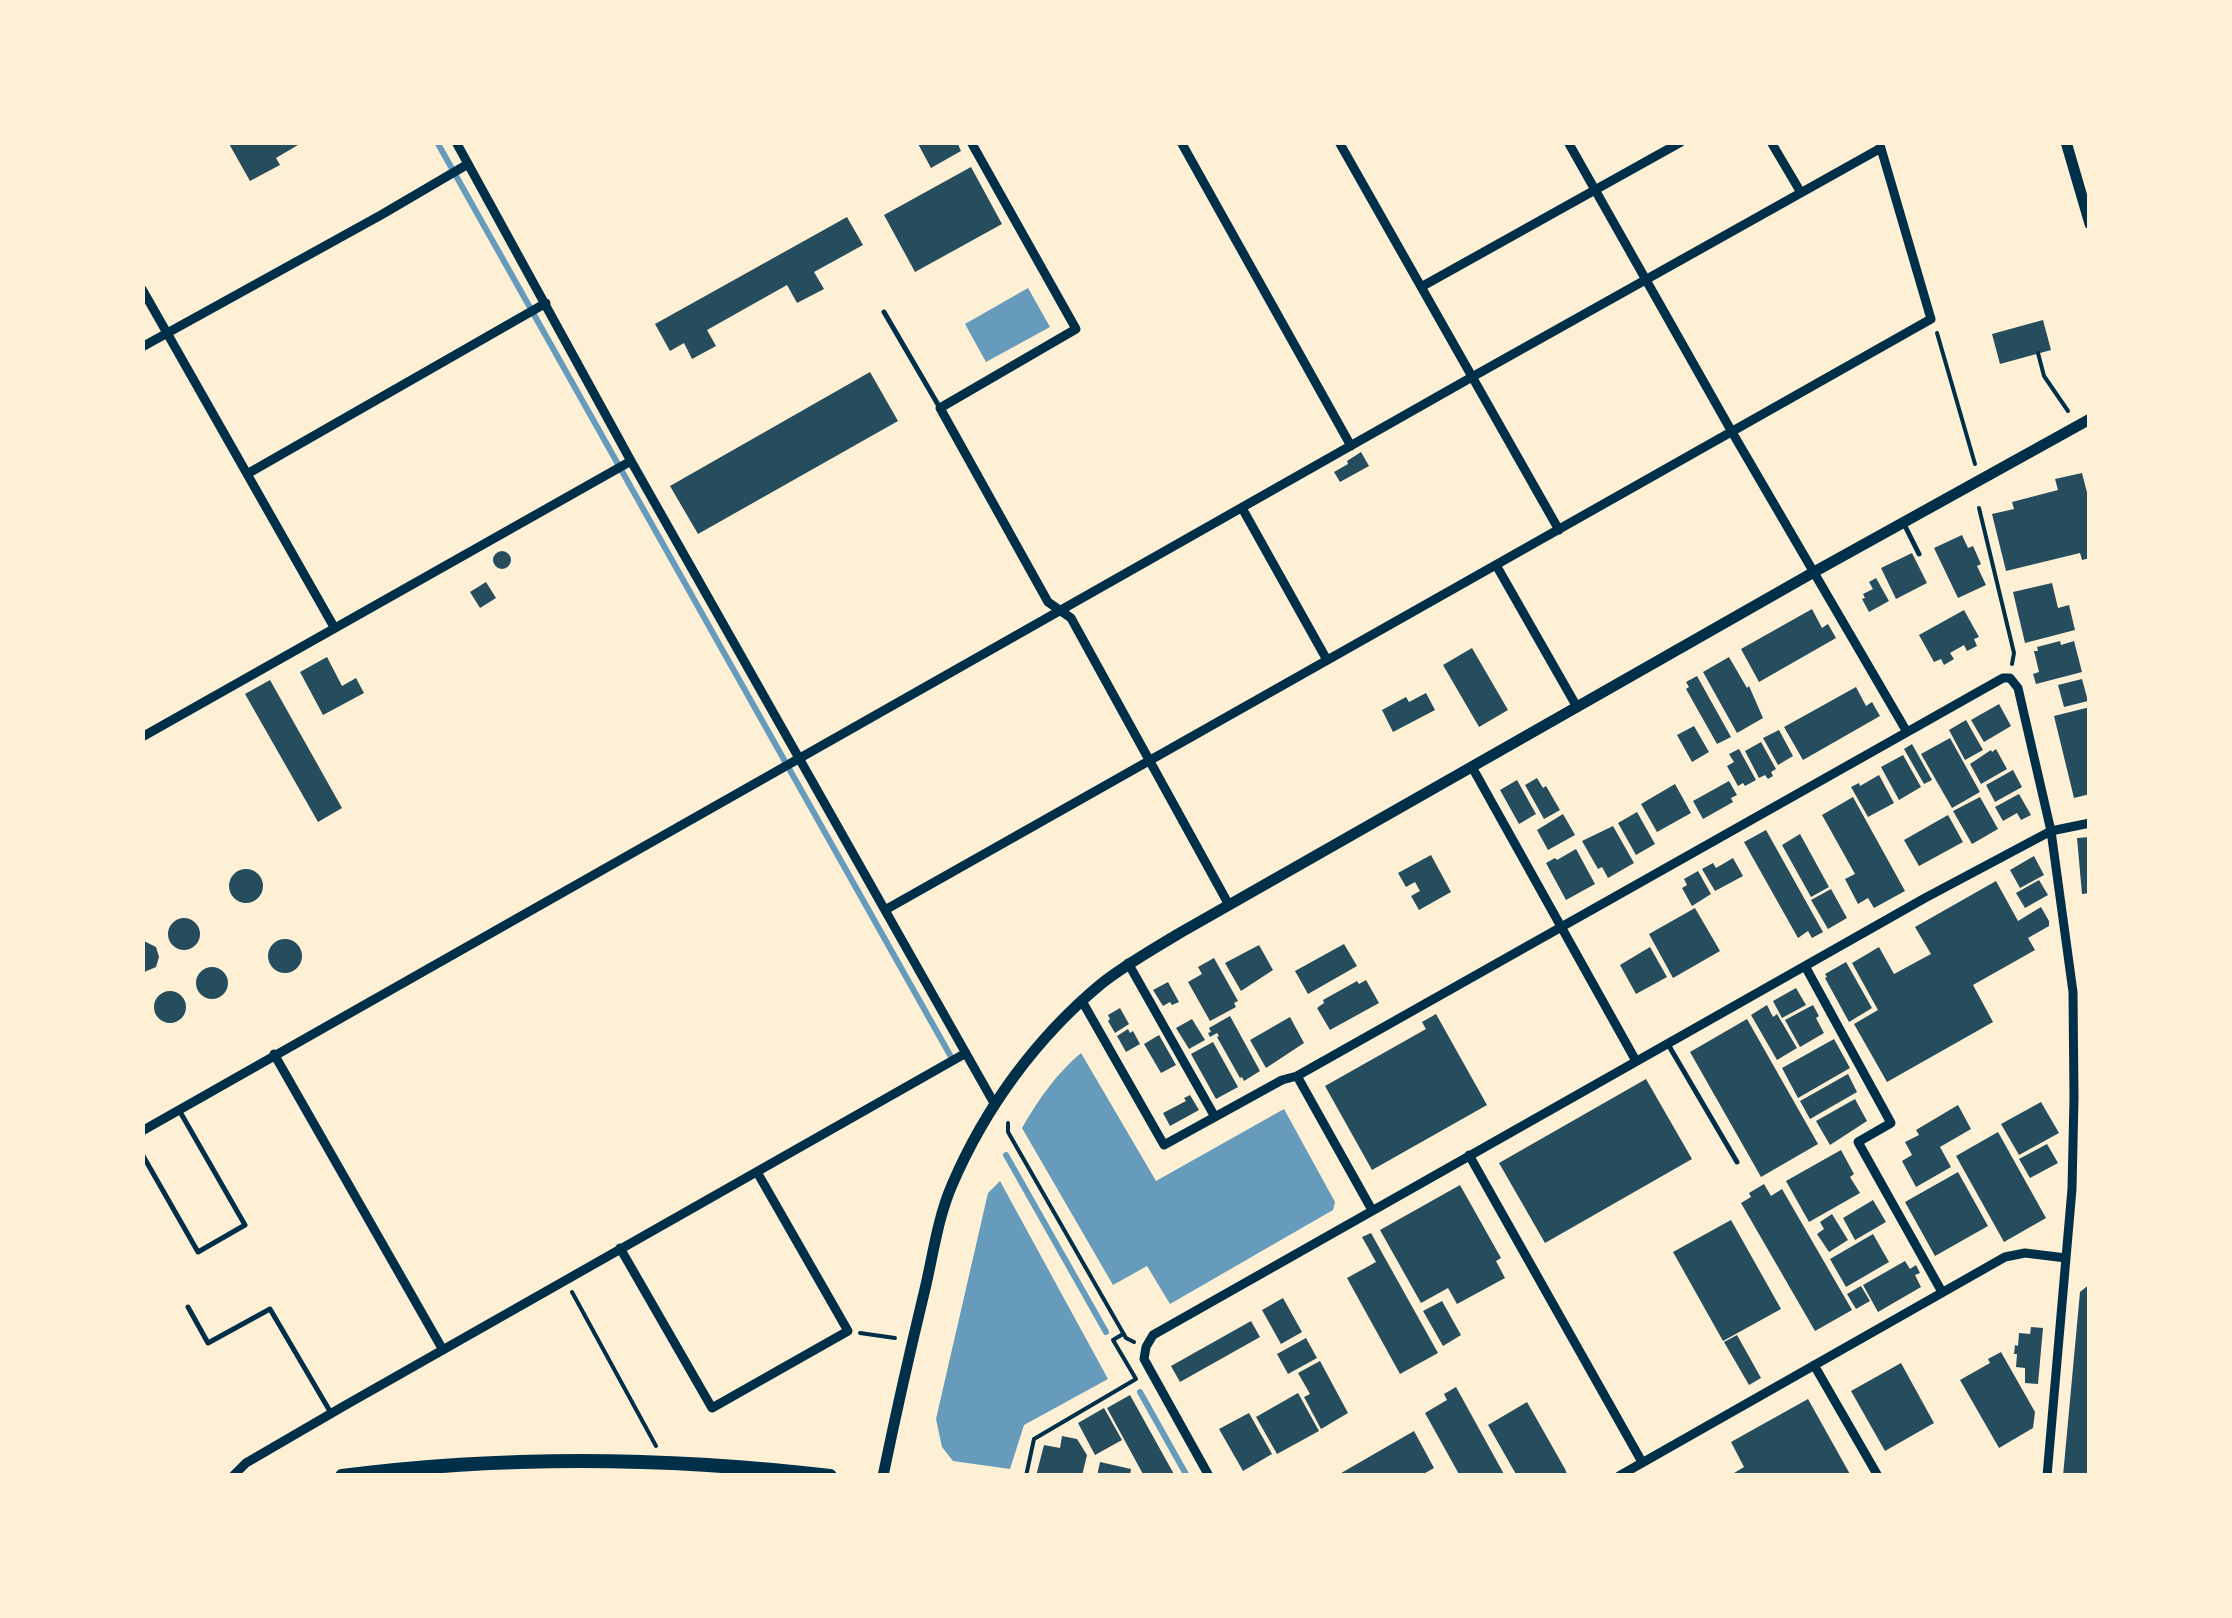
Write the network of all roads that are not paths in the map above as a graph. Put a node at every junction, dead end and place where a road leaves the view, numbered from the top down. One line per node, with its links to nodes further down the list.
1 (456, 142): 10 (street)
2 (971, 142): 22 (street)
3 (1181, 142): 25 (street)
4 (1339, 142): 15 (street)
5 (1568, 142): 11 (street)
6 (1681, 142): 11 (street)
7 (1772, 142): 12 (street)
8 (2066, 142): 13 (street)
9 (1880, 145): 12 (street); 24 (street)
10 (468, 164): 17 (street); 19 (street)
11 (1595, 191): 14 (street); 15 (street)
12 (1800, 192): 14 (street)
13 (2090, 224)
14 (1647, 280): 21 (street); 24 (street)
15 (1421, 287): 21 (street)
16 (142, 289): 19 (street)
17 (546, 304): 26 (street); 27 (street)
18 (884, 312): 22 (lane)
19 (168, 332): 20 (street); 27 (street)
20 (142, 347)
21 (1472, 377): 25 (street); 30 (street)
22 (940, 408): 34 (street)
23 (2090, 419): 29 (street)
24 (1732, 432): 30 (street); 33 (street)
25 (1351, 446): 28 (street)
26 (631, 461): 35 (street); 41 (street)
27 (247, 474): 35 (street)
28 (1242, 508): 34 (street); 36 (street)
29 (1904, 524): 31 (lane); 33 (street)
30 (1559, 530): 32 (street)
31 (1919, 554)
32 (1496, 565): 36 (street); 37 (street)
33 (1814, 572): 37 (street); 38 (street)
34 (1061, 611): 40 (street); 41 (street)
35 (334, 627): 39 (street)
36 (1328, 660): 40 (street)
37 (1577, 707): 42 (street)
38 (1906, 732): 44 (street); 47 (street)
39 (142, 737)
40 (1149, 760): 45 (street); 46 (street)
41 (796, 762): 46 (street); 53 (street)
42 (1472, 766): 45 (street); 47 (street)
43 (2090, 823): 44 (street)
44 (2051, 831): 49 (street); 66 (street)
45 (1228, 905): 48 (street)
46 (885, 910): 52 (street)
47 (1562, 926): 54 (street); 55 (street)
48 (1128, 964): 50 (street); 58 (street)
49 (1804, 966): 51 (street); 67 (street)
50 (1082, 1001): 56 (street); 58 (street)
51 (1667, 1043): 54 (street); 62 (lane)
52 (966, 1053): 56 (street); 63 (street)
53 (274, 1054): 57 (street); 69 (street)
54 (1636, 1061): 61 (street)
55 (1297, 1076): 58 (street); 64 (street)
56 (994, 1104): 76 (street)
57 (178, 1110): 59 (street); 60 (lane)
58 (1215, 1118)
59 (142, 1131)
60 (142, 1154)
61 (1469, 1155): 64 (street); 72 (street)
62 (1738, 1162)
63 (758, 1172): 65 (street); 65 (street)
64 (1372, 1210): 77 (street)
65 (620, 1248): 69 (street)
66 (2066, 1258): 67 (street); 80 (street)
67 (1942, 1292): 70 (street)
68 (188, 1307): 71 (lane)
69 (443, 1350): 71 (street)
70 (1814, 1365): 72 (street); 79 (street)
71 (330, 1413): 73 (street)
72 (1642, 1462): 78 (street)
73 (234, 1476)
74 (342, 1476): 75 (main road)
75 (830, 1476)
76 (884, 1476)
77 (1209, 1476)
78 (1619, 1476)
79 (1878, 1476)
80 (2048, 1476)

